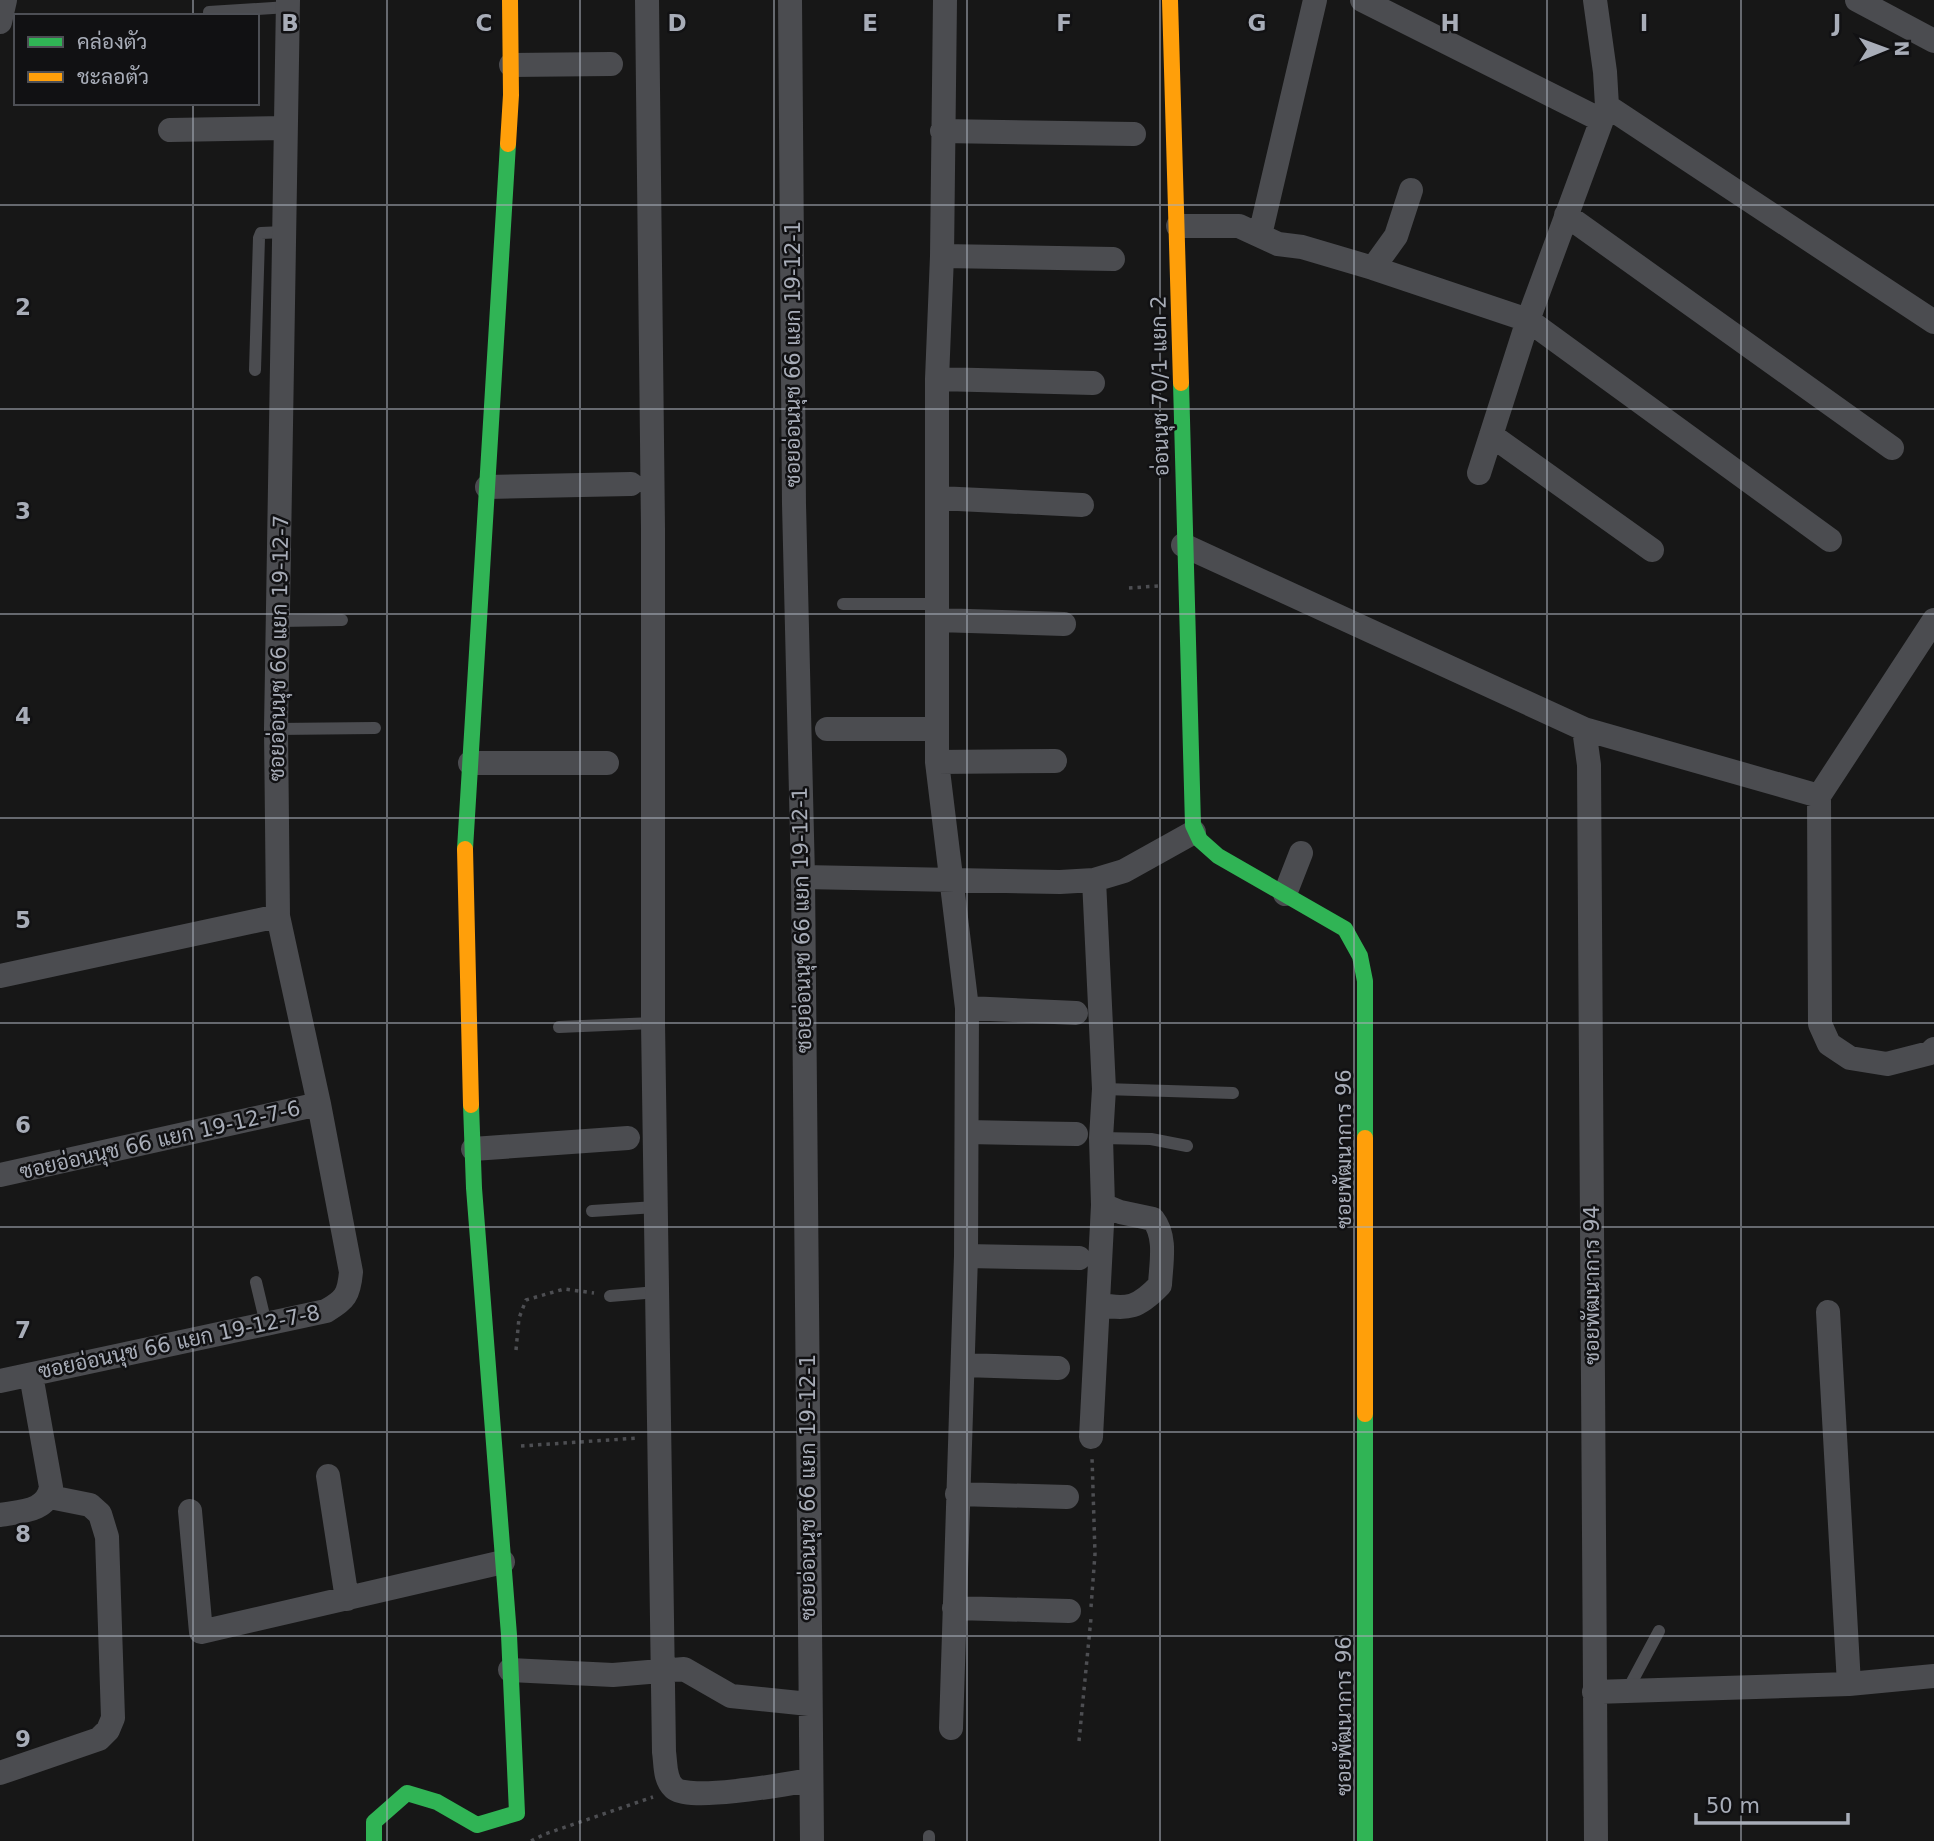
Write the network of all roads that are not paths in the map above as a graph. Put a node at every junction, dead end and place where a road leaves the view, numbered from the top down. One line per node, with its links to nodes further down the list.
1 (5, 0): 13 (street)
2 (510, 0): 16 (street)
3 (647, 0): 71 (street)
4 (790, 0): 63 (street, ซอยอ่อนนุช 66 แยก 19-12-1)
5 (945, 0): 20 (street)
6 (1170, 0): 24 (street, อ่อนนุช 70/1 แยก 2)
7 (1315, 0): 26 (street)
8 (1362, 0): 17 (street)
9 (1595, 0): 17 (street)
10 (1857, 0): 14 (street)
11 (288, 4): 12 (lane); 18 (street, ซอยอ่อนนุช 66 แยก 19-12-7)
12 (209, 12)
13 (0, 22)
14 (1934, 41)
15 (611, 64): 16 (street)
16 (511, 65): 39 (street)
17 (1604, 113): 23 (street); 31 (street)
18 (285, 128): 19 (street); 25 (street, ซอยอ่อนนุช 66 แยก 19-12-7)
19 (170, 131)
20 (942, 131): 21 (street); 27 (street)
21 (1134, 134)
22 (1411, 190): 29 (street)
23 (1566, 215): 30 (street); 36 (street)
24 (1178, 226): 26 (street); 43 (street, อ่อนนุช 70/1 แยก 2)
25 (284, 232): 32 (lane); 49 (street, ซอยอ่อนนุช 66 แยก 19-12-7)
26 (1260, 235): 29 (street)
27 (942, 256): 28 (street); 33 (street)
28 (1113, 259)
29 (1373, 268): 30 (street)
30 (1528, 320): 35 (street); 42 (street)
31 (1934, 322)
32 (255, 370)
33 (937, 379): 34 (street); 40 (street)
34 (1093, 383)
35 (1491, 435): 37 (street); 44 (street)
36 (1892, 449)
37 (1479, 473)
38 (631, 484): 39 (street)
39 (487, 487): 58 (street)
40 (938, 498): 41 (street); 46 (street)
41 (1082, 505)
42 (1830, 540)
43 (1183, 545): 55 (street); 61 (street)
44 (1651, 550)
45 (843, 604): 46 (lane)
46 (937, 612): 50 (street); 54 (street)
47 (342, 620): 49 (lane)
48 (1934, 620): 60 (street)
49 (279, 621): 52 (street, ซอยอ่อนนุช 66 แยก 19-12-7)
50 (1064, 624)
51 (375, 728): 52 (lane)
52 (276, 729): 67 (street, ซอยอ่อนนุช 66 แยก 19-12-7)
53 (827, 729): 54 (street)
54 (937, 729): 57 (street)
55 (1584, 729): 60 (street); 117 (street, ซอยพัฒนาการ 94)
56 (1055, 761): 57 (street)
57 (937, 762): 65 (street)
58 (470, 763): 59 (street); 82 (street)
59 (607, 763)
60 (1819, 796): 73 (street)
61 (1194, 832): 64 (street); 66 (street, ซอยพัฒนาการ 96)
62 (1301, 853): 66 (street)
63 (803, 877): 65 (street); 118 (street, ซอยอ่อนนุช 66 แยก 19-12-1)
64 (1094, 880): 65 (street); 74 (street)
65 (953, 881): 69 (street)
66 (1285, 894): 124 (street, ซอยพัฒนาการ 96)
67 (278, 916): 68 (street); 76 (street, ซอยอ่อนนุช 66 แยก 19-12-7)
68 (0, 976)
69 (967, 1008): 70 (street); 77 (street)
70 (1076, 1013)
71 (653, 1023): 72 (lane); 85 (street)
72 (559, 1027)
73 (1934, 1049)
74 (1104, 1089): 75 (lane); 80 (street)
75 (1233, 1093)
76 (319, 1104): 83 (street, ซอยอ่อนนุช 66 แยก 19-12-7-6); 90 (street, ซอยอ่อนนุช 66 แยก 19-12-7)
77 (967, 1132): 78 (street); 87 (street)
78 (1076, 1134)
79 (628, 1138): 82 (street)
80 (1101, 1138): 81 (lane); 84 (street)
81 (1187, 1146)
82 (473, 1149): 107 (street)
83 (0, 1175)
84 (1103, 1205): 93 (street); 93 (street)
85 (656, 1207): 86 (lane); 91 (street)
86 (592, 1210)
87 (966, 1256): 88 (street); 96 (street)
88 (1079, 1258)
89 (256, 1282): 95 (lane)
90 (350, 1288): 95 (street, ซอยอ่อนนุช 66 แยก 19-12-7-8)
91 (657, 1292): 92 (lane); 113 (street)
92 (610, 1296)
93 (1098, 1304): 100 (street)
94 (1828, 1312): 115 (street)
95 (266, 1324): 98 (street, ซอยอ่อนนุช 66 แยก 19-12-7-8)
96 (963, 1365): 97 (street); 102 (street)
97 (1058, 1368)
98 (31, 1375): 99 (street, ซอยอ่อนนุช 66 แยก 19-12-7-8); 103 (street)
99 (0, 1381)
100 (1091, 1437)
101 (328, 1476): 108 (street)
102 (957, 1494): 104 (street); 109 (street)
103 (50, 1497): 106 (street); 120 (street)
104 (1067, 1497)
105 (190, 1511): 108 (street)
106 (0, 1515)
107 (503, 1562): 108 (street); 112 (street)
108 (347, 1598)
109 (954, 1608): 110 (street); 119 (street)
110 (1069, 1611)
111 (1659, 1632): 116 (lane)
112 (510, 1670): 113 (street); 122 (street)
113 (663, 1671): 118 (street); 121 (street)
114 (1934, 1676): 115 (street)
115 (1849, 1684): 116 (street)
116 (1627, 1691): 117 (street)
117 (1594, 1692): 125 (street, ซอยพัฒนาการ 94)
118 (809, 1704): 121 (street, ซอยอ่อนนุช 66 แยก 19-12-1)
119 (951, 1728)
120 (0, 1773)
121 (811, 1792): 123 (street, ซอยอ่อนนุช 66 แยก 19-12-1)
122 (374, 1841)
123 (812, 1841)
124 (1365, 1841)
125 (1596, 1841)

